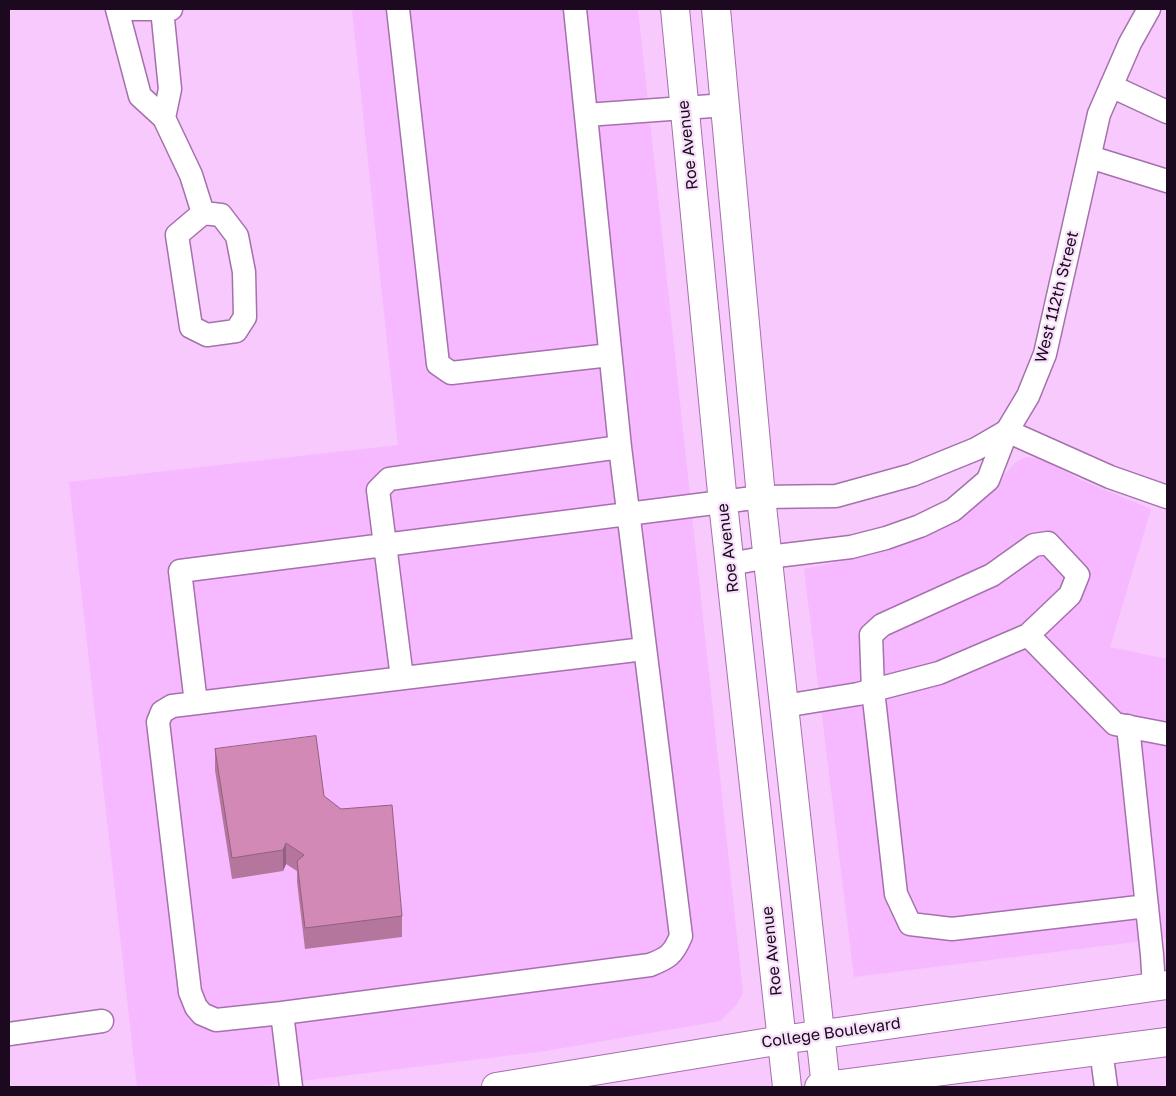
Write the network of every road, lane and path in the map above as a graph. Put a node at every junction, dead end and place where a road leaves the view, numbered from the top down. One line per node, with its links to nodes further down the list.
1 (117, 9): 14 (street)
2 (134, 9): 3 (street)
3 (165, 9): 14 (street)
4 (398, 9): 18 (street)
5 (575, 9): 13 (street)
6 (675, 9): 11 (main road, Roe Avenue)
7 (716, 9): 10 (main road)
8 (1149, 9): 9 (street, West 112th Street)
9 (1111, 86): 12 (street); 15 (street, West 112th Street)
10 (726, 105): 11 (street); 21 (main road)
11 (685, 108): 13 (street); 23 (main road, Roe Avenue)
12 (1167, 112)
13 (586, 115): 18 (street)
14 (164, 118): 17 (street)
15 (1090, 156): 16 (street); 19 (street, West 112th Street)
16 (1167, 181)
17 (203, 213): 17 (street)
18 (610, 355): 20 (street)
19 (1007, 430): 21 (street, West 112th Street); 22 (street); 26 (street, West 112th Street)
20 (620, 447): 24 (street); 25 (street)
21 (761, 497): 23 (street, West 112th Street); 26 (main road)
22 (1167, 497)
23 (723, 503): 24 (street, West 112th Street); 27 (main road, Roe Avenue)
24 (628, 513): 25 (street, West 112th Street); 29 (street)
25 (384, 544): 30 (street); 32 (street, West 112th Street)
26 (768, 557): 27 (street, West 112th Street); 33 (main road)
27 (730, 564): 42 (main road, Roe Avenue)
28 (1028, 634): 31 (street); 31 (street); 34 (street)
29 (644, 649): 30 (street); 38 (street)
30 (402, 678): 32 (street)
31 (873, 690): 33 (street); 36 (street)
32 (196, 703): 38 (street)
33 (784, 706): 41 (main road)
34 (1128, 726): 35 (street); 36 (street)
35 (1167, 734)
36 (1147, 906): 37 (street)
37 (1160, 986): 41 (main road, College Boulevard)
38 (282, 1013): 45 (street)
39 (102, 1021): 40 (street)
40 (9, 1034)
41 (820, 1034): 42 (main road, College Boulevard); 48 (main road)
42 (782, 1040): 46 (main road, College Boulevard); 47 (main road, Roe Avenue)
43 (1167, 1042): 44 (main road)
44 (1101, 1050): 48 (main road); 49 (street)
45 (291, 1087)
46 (496, 1087)
47 (787, 1087)
48 (824, 1087)
49 (1106, 1087)

